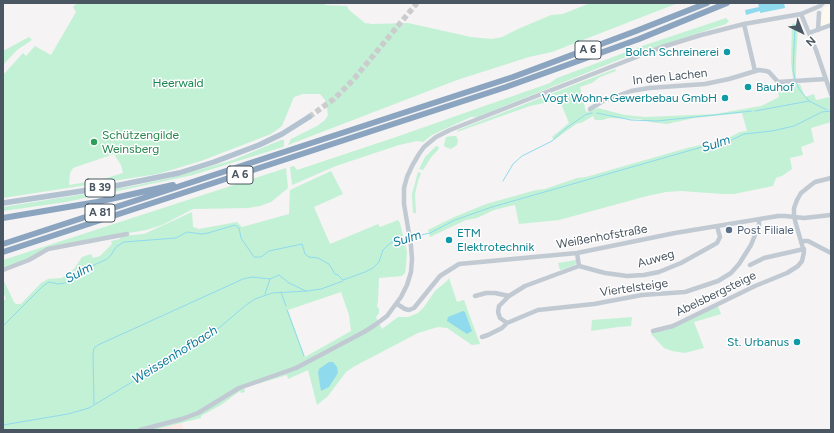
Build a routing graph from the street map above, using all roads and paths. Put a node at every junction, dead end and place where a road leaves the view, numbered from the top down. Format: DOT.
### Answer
graph roads {
  1 [pos="707,3"];
  2 [pos="727,3"];
  3 [pos="818,3"];
  4 [pos="823,3"];
  5 [pos="814,8"];
  6 [pos="819,12"];
  7 [pos="801,14"];
  8 [pos="744,24"];
  9 [pos="831,25"];
  10 [pos="818,30"];
  11 [pos="809,32"];
  12 [pos="755,71"];
  13 [pos="826,80"];
  14 [pos="831,94"];
  15 [pos="590,109"];
  16 [pos="310,117"];
  17 [pos="831,178"];
  18 [pos="196,181"];
  19 [pos="3,203"];
  20 [pos="831,215"];
  21 [pos="794,217"];
  22 [pos="3,218"];
  23 [pos="759,220"];
  24 [pos="718,226"];
  25 [pos="127,234"];
  26 [pos="801,241"];
  27 [pos="3,244"];
  28 [pos="804,249"];
  29 [pos="3,252"];
  30 [pos="577,253"];
  31 [pos="831,253"];
  32 [pos="750,264"];
  33 [pos="579,266"];
  34 [pos="3,270"];
  35 [pos="475,296"];
  36 [pos="509,296"];
  37 [pos="397,304"];
  38 [pos="507,323"];
  39 [pos="654,331"];
  40 [pos="482,337"];
  41 [pos="140,430"];
  1 -- 18 [label="highway, A 6"];
  2 -- 29 [label="highway, A 6"];
  3 -- 5 [label="street"];
  4 -- 5 [label="street"];
  5 -- 7 [label="street"];
  6 -- 10 [label="street"];
  7 -- 8 [label="street"];
  7 -- 11 [label="street"];
  8 -- 12 [label="street"];
  8 -- 37 [label="street"];
  9 -- 10 [label="street"];
  10 -- 11 [label="street"];
  11 -- 13 [label="street"];
  12 -- 13 [label="street"];
  12 -- 15 [label="street, In den Lachen"];
  13 -- 14 [label="street"];
  16 -- 19 [label="main road, B 39"];
  17 -- 21 [label="street"];
  18 -- 22 [label="highway, A 6"];
  18 -- 27 [label="highway, A 81"];
  20 -- 21 [label="street, Weißenhofstraße"];
  21 -- 23 [label="street, Weißenhofstraße"];
  21 -- 26 [label="street"];
  23 -- 24 [label="street, Weißenhofstraße"];
  23 -- 38 [label="street, Viertelsteige"];
  24 -- 30 [label="street, Weißenhofstraße"];
  24 -- 33 [label="street, Auweg"];
  25 -- 34 [label="street"];
  26 -- 28 [label="street"];
  26 -- 31 [label="street"];
  28 -- 32 [label="street"];
  28 -- 39 [label="street, Abelsbergsteige"];
  30 -- 33 [label="street"];
  30 -- 37 [label="street, Weißenhofstraße"];
  33 -- 36 [label="street"];
  35 -- 36 [label="street"];
  36 -- 38 [label="street"];
  37 -- 41 [label="street"];
  38 -- 40 [label="street, Viertelsteige"];
}
